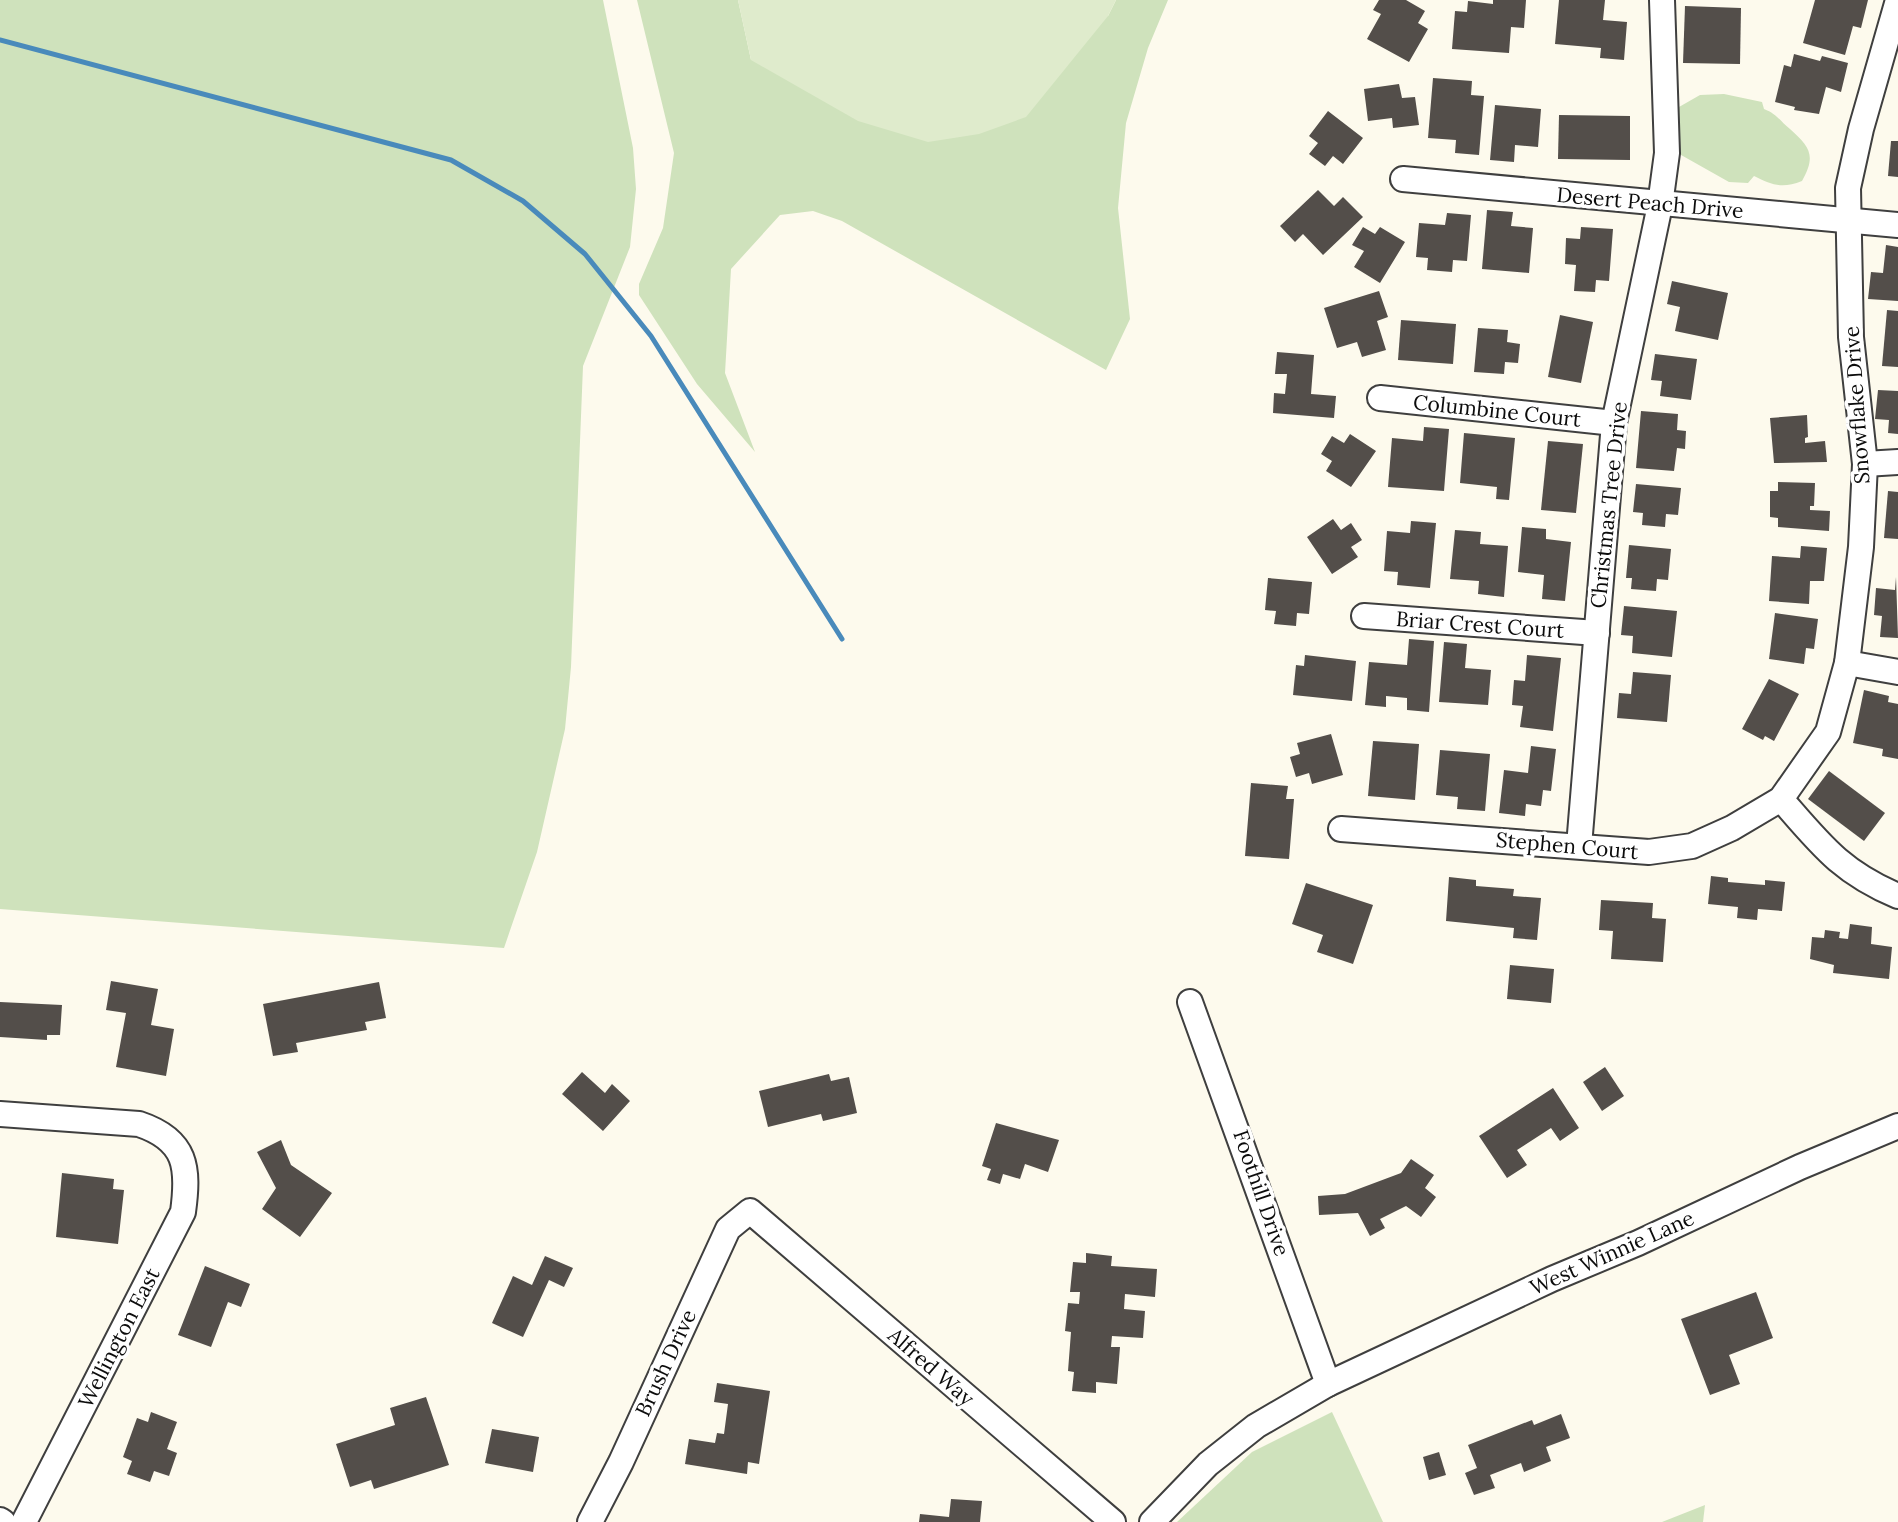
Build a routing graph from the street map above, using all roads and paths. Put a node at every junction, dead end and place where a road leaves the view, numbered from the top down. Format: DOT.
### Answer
graph roads {
  1 [pos="1662,0"];
  2 [pos="1898,0"];
  3 [pos="1403,178"];
  4 [pos="1660,205"];
  5 [pos="1847,221"];
  6 [pos="1898,225"];
  7 [pos="1380,398"];
  8 [pos="1614,423"];
  9 [pos="1898,462"];
  10 [pos="1865,464"];
  11 [pos="1364,616"];
  12 [pos="1597,633"];
  13 [pos="1847,663"];
  14 [pos="1898,672"];
  15 [pos="1781,799"];
  16 [pos="1341,828"];
  17 [pos="1579,846"];
  18 [pos="1898,896"];
  19 [pos="1190,1002"];
  20 [pos="0,1114"];
  21 [pos="1898,1126"];
  22 [pos="750,1211"];
  23 [pos="1328,1384"];
  24 [pos="24,1522"];
  25 [pos="590,1522"];
  26 [pos="1113,1522"];
  27 [pos="1152,1522"];
  1 -- 4 [label="street, Christmas Tree Drive"];
  2 -- 5 [label="street, Snowflake Drive"];
  3 -- 4 [label="street, Desert Peach Drive"];
  4 -- 5 [label="street, Desert Peach Drive"];
  4 -- 8 [label="street, Christmas Tree Drive"];
  5 -- 6 [label="street, Desert Peach Drive"];
  5 -- 10 [label="street, Snowflake Drive"];
  7 -- 8 [label="street, Columbine Court"];
  8 -- 12 [label="street, Christmas Tree Drive"];
  9 -- 10 [label="street"];
  10 -- 13 [label="street, Snowflake Drive"];
  11 -- 12 [label="street, Briar Crest Court"];
  12 -- 17 [label="street, Christmas Tree Drive"];
  13 -- 14 [label="street"];
  13 -- 15 [label="street, Snowflake Drive"];
  15 -- 17 [label="street, Stephen Court"];
  15 -- 18 [label="street"];
  16 -- 17 [label="street, Stephen Court"];
  19 -- 23 [label="street, Foothill Drive"];
  20 -- 24 [label="street, Wellington East"];
  21 -- 23 [label="street, West Winnie Lane"];
  22 -- 25 [label="street, Brush Drive"];
  22 -- 26 [label="street, Alfred Way"];
  23 -- 27 [label="street, West Winnie Lane"];
}
